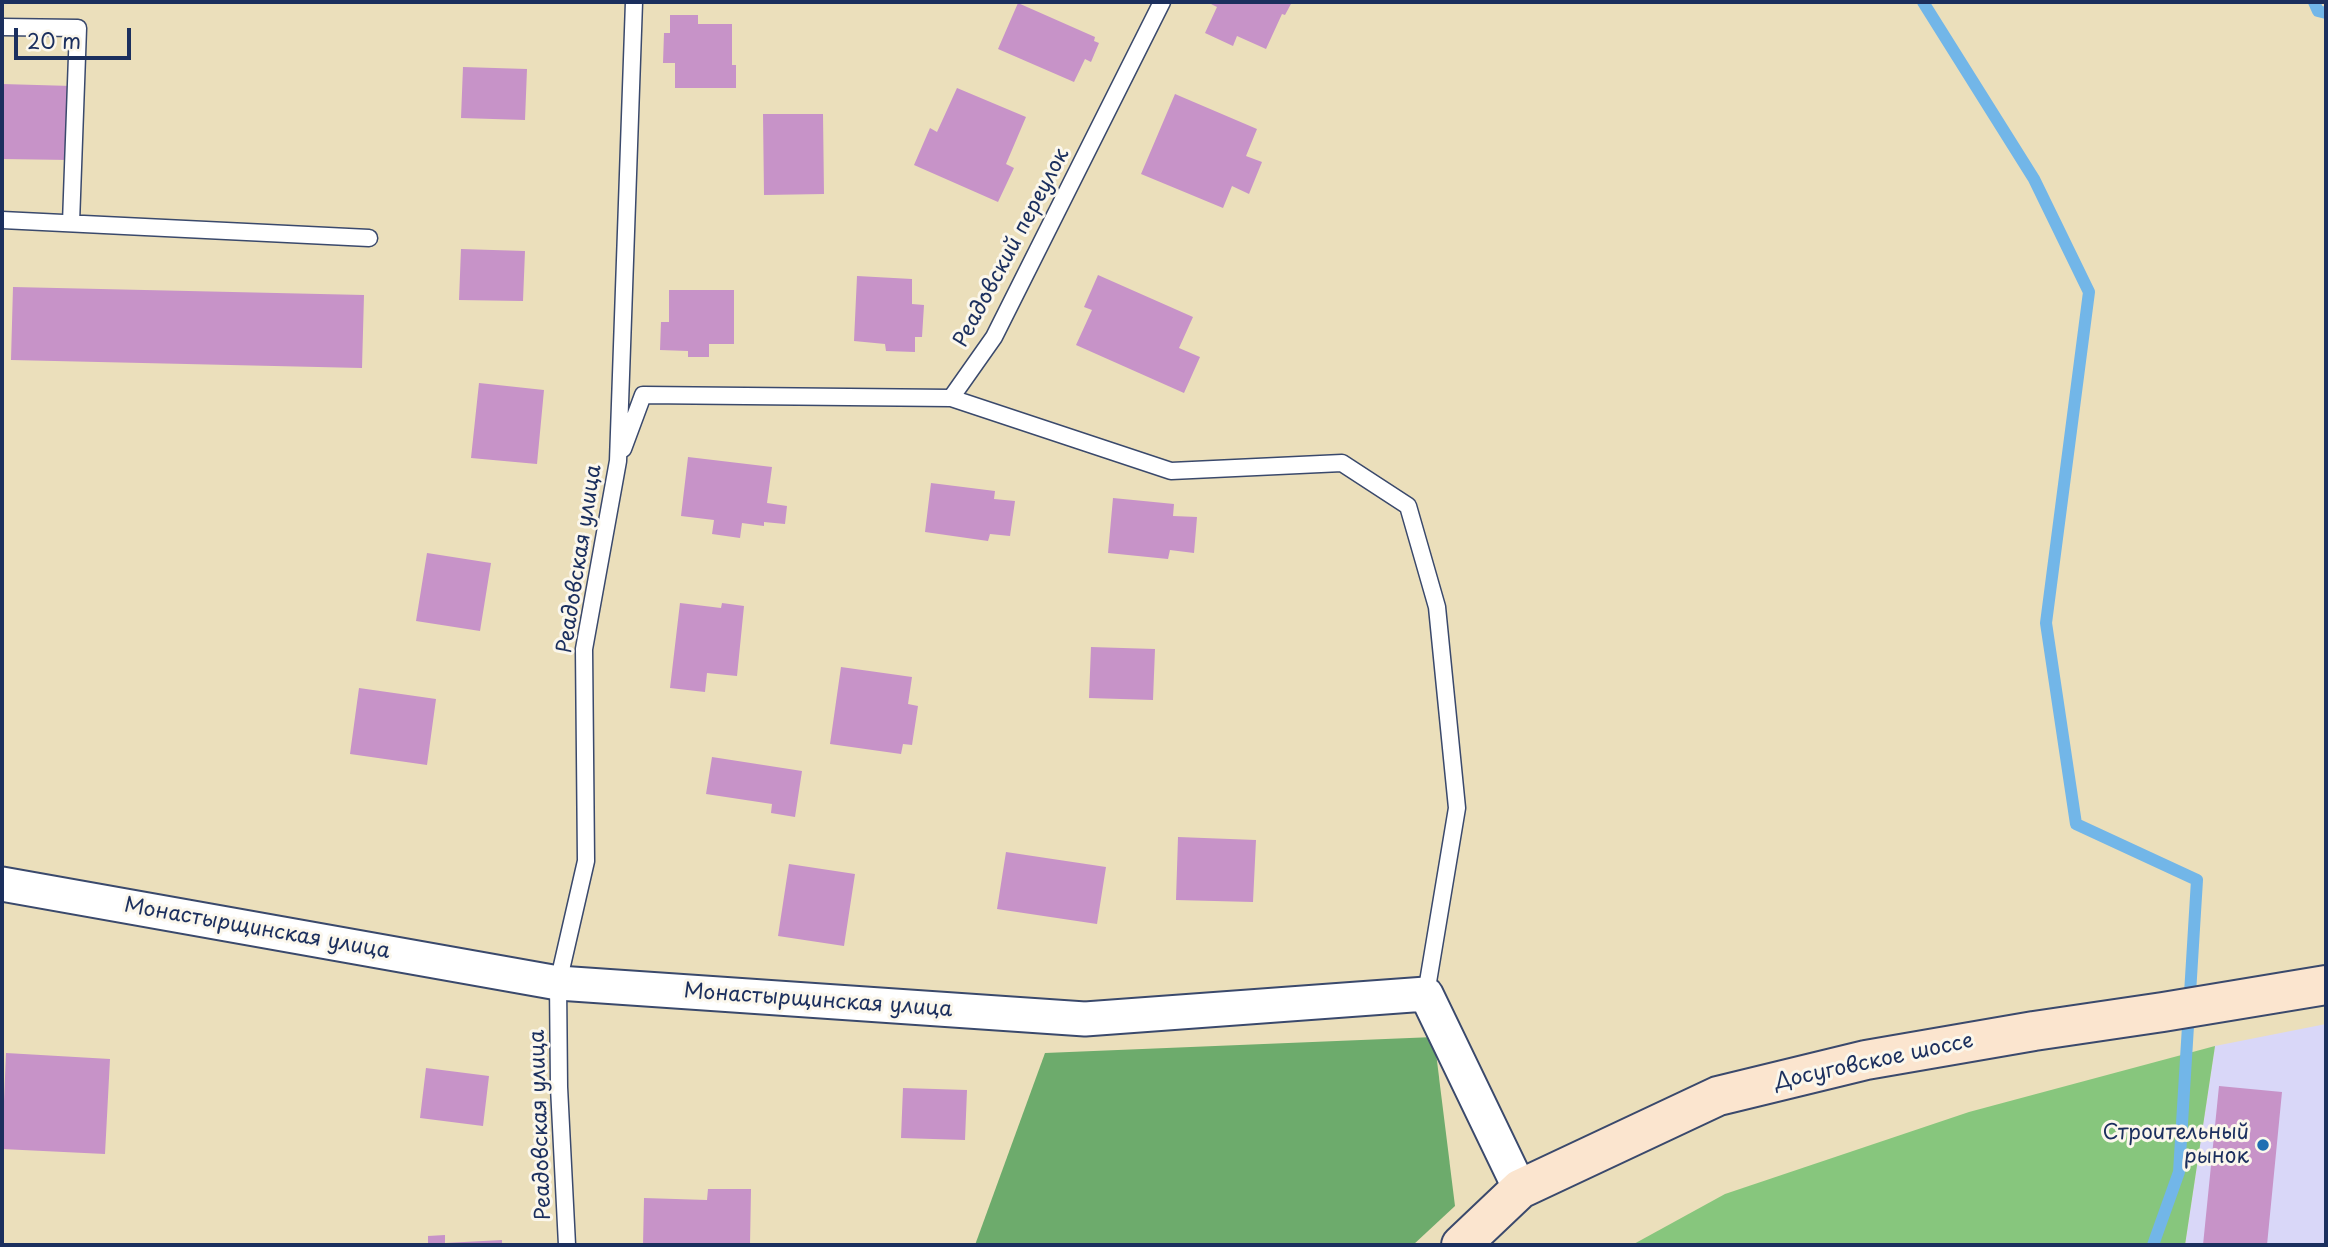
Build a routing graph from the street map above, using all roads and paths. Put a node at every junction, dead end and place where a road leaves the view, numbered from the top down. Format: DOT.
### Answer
graph roads {
  1 [pos="634,2"];
  2 [pos="1162,2"];
  3 [pos="2,27"];
  4 [pos="2,220"];
  5 [pos="71,223"];
  6 [pos="369,238"];
  7 [pos="951,398"];
  8 [pos="618,461"];
  9 [pos="2,884"];
  10 [pos="558,983"];
  11 [pos="2326,985"];
  12 [pos="1426,994"];
  13 [pos="1520,1189"];
  14 [pos="567,1245"];
  15 [pos="1461,1245"];
  1 -- 8 [label="lane, Реадовская улица"];
  2 -- 7 [label="lane, Реадовский переулок"];
  3 -- 5 [label="lane"];
  4 -- 5 [label="lane"];
  5 -- 6 [label="lane"];
  7 -- 8 [label="lane"];
  7 -- 12 [label="lane"];
  8 -- 10 [label="lane, Реадовская улица"];
  9 -- 10 [label="street, Монастырщинская улица"];
  10 -- 12 [label="street, Монастырщинская улица"];
  10 -- 14 [label="lane, Реадовская улица"];
  11 -- 13 [label="main road, Досуговское шоссе"];
  12 -- 13 [label="street"];
  13 -- 15 [label="main road, Досуговское шоссе"];
}
